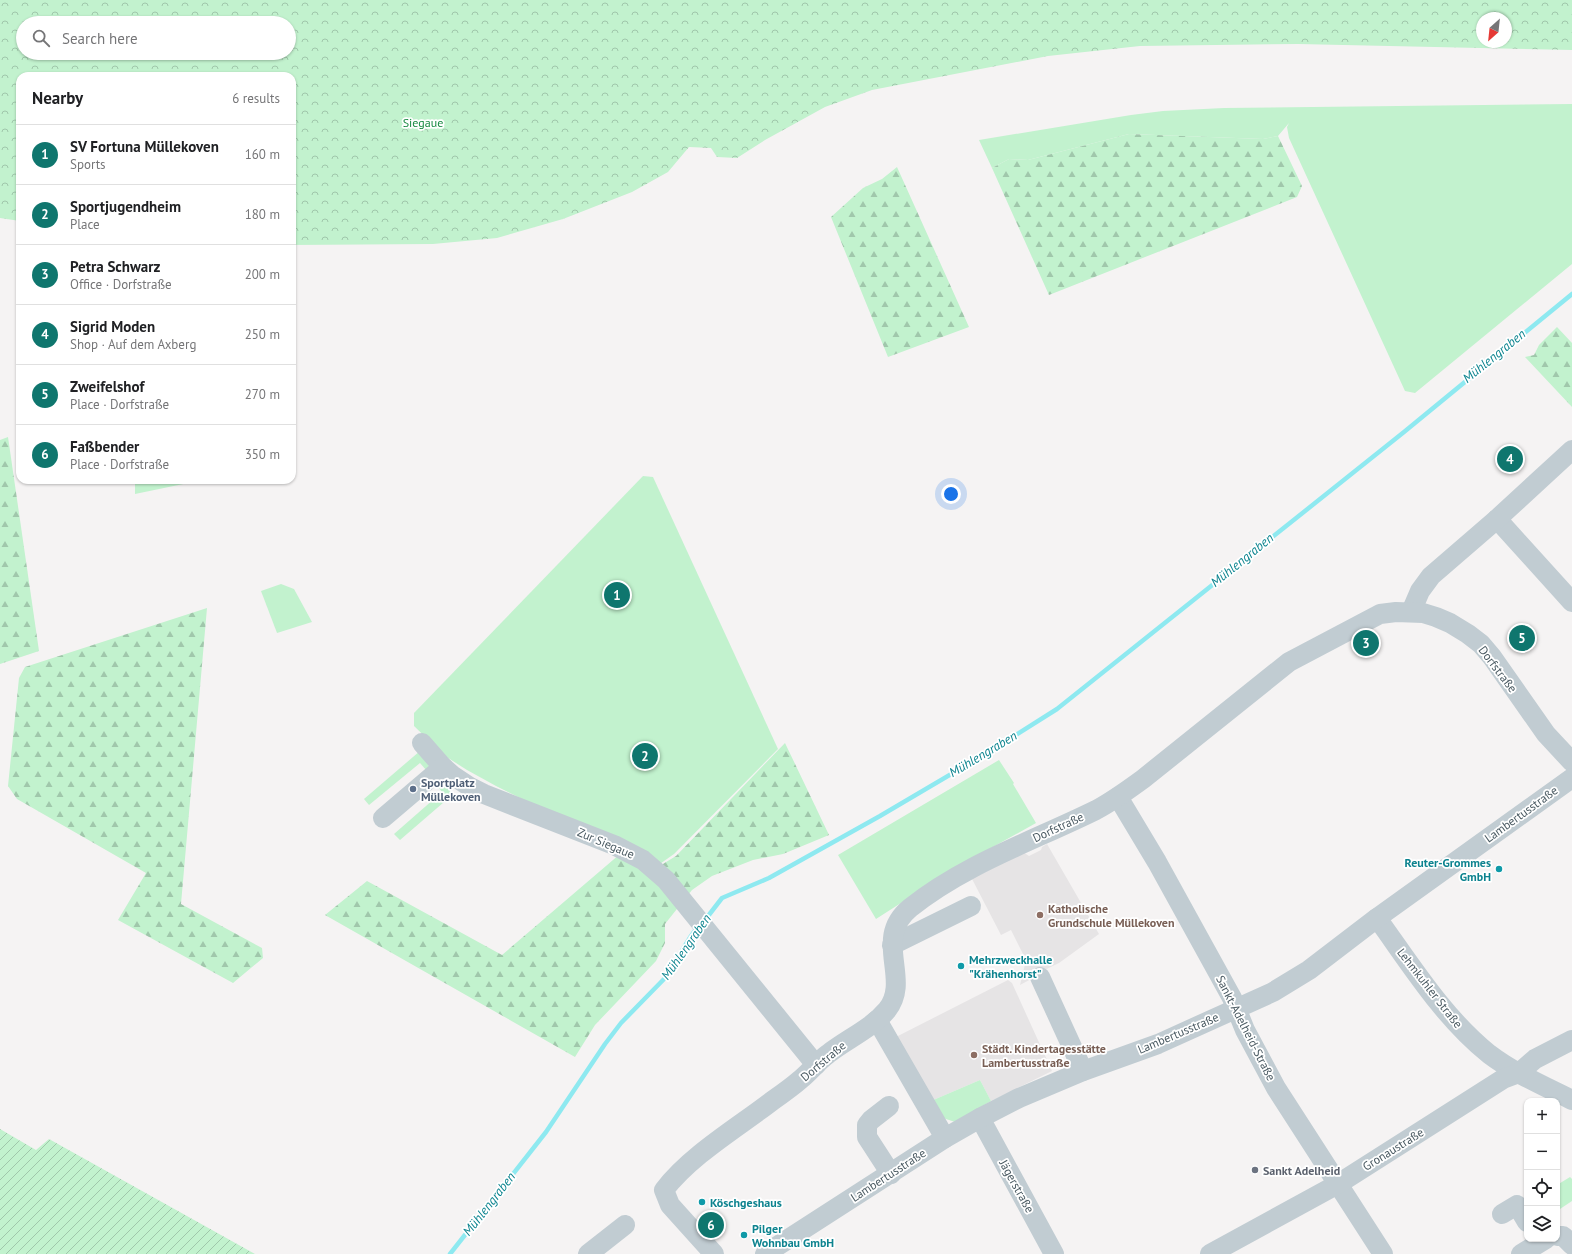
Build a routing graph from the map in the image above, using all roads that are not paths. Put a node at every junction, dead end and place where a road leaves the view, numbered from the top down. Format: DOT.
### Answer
graph roads {
  1 [pos="1572,450"];
  2 [pos="1497,519"];
  3 [pos="1572,602"];
  4 [pos="1411,612"];
  5 [pos="422,743"];
  6 [pos="1572,762"];
  7 [pos="443,767"];
  8 [pos="1572,778"];
  9 [pos="1118,797"];
  10 [pos="383,818"];
  11 [pos="970,906"];
  12 [pos="1377,918"];
  13 [pos="892,945"];
  14 [pos="1040,977"];
  15 [pos="1236,1008"];
  16 [pos="877,1020"];
  17 [pos="1572,1040"];
  18 [pos="816,1065"];
  19 [pos="1084,1071"];
  20 [pos="1519,1073"];
  21 [pos="1572,1100"];
  22 [pos="889,1106"];
  23 [pos="980,1118"];
  24 [pos="945,1138"];
  25 [pos="891,1174"];
  26 [pos="1338,1184"];
  27 [pos="1502,1214"];
  28 [pos="1524,1217"];
  29 [pos="625,1225"];
  30 [pos="1560,1236"];
  31 [pos="1540,1242"];
  32 [pos="1572,1245"];
  33 [pos="588,1254"];
  34 [pos="714,1254"];
  35 [pos="765,1254"];
  36 [pos="1054,1254"];
  37 [pos="1210,1254"];
  38 [pos="1383,1254"];
  39 [pos="1521,1254"];
  1 -- 2 [label="street"];
  2 -- 3 [label="street"];
  2 -- 4 [label="street"];
  4 -- 6 [label="street, Dorfstraße"];
  4 -- 9 [label="street, Dorfstraße"];
  5 -- 7 [label="street, Zur Siegaue"];
  7 -- 10 [label="street"];
  7 -- 18 [label="street, Zur Siegaue"];
  8 -- 12 [label="street, Lambertusstraße"];
  9 -- 13 [label="street, Dorfstraße"];
  9 -- 15 [label="street, Sankt-Adelheid-Straße"];
  11 -- 13 [label="street"];
  12 -- 15 [label="street, Lambertusstraße"];
  12 -- 20 [label="street, Lehmkuhler Straße"];
  13 -- 16 [label="street, Dorfstraße"];
  14 -- 19 [label="street"];
  15 -- 19 [label="street, Lambertusstraße"];
  15 -- 26 [label="street, Sankt-Adelheid-Straße"];
  16 -- 18 [label="street, Dorfstraße"];
  16 -- 24 [label="street"];
  17 -- 20 [label="street, Gronaustraße"];
  18 -- 34 [label="street, Dorfstraße"];
  19 -- 23 [label="street, Lambertusstraße"];
  20 -- 21 [label="street, Lehmkuhler Straße"];
  20 -- 26 [label="street, Gronaustraße"];
  22 -- 25 [label="street"];
  23 -- 24 [label="street, Lambertusstraße"];
  23 -- 36 [label="street, Jägerstraße"];
  24 -- 25 [label="street, Lambertusstraße"];
  25 -- 35 [label="street, Lambertusstraße"];
  26 -- 37 [label="street, Gronaustraße"];
  26 -- 38 [label="street, Sankt-Adelheid-Straße"];
  27 -- 28 [label="street"];
  29 -- 33 [label="street"];
  30 -- 32 [label="street"];
  31 -- 39 [label="street"];
}
